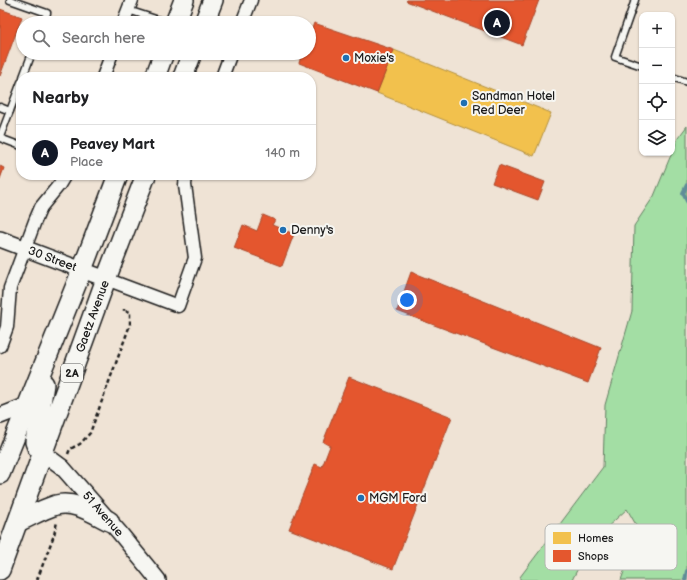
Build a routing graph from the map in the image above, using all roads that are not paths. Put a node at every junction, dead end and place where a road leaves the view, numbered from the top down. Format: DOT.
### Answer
graph roads {
  1 [pos="10,0"];
  2 [pos="184,0"];
  3 [pos="213,0"];
  4 [pos="251,0"];
  5 [pos="635,0"];
  6 [pos="130,5"];
  7 [pos="46,16"];
  8 [pos="126,16"];
  9 [pos="153,16"];
  10 [pos="178,16"];
  11 [pos="207,16"];
  12 [pos="245,16"];
  13 [pos="29,60"];
  14 [pos="109,60"];
  15 [pos="161,60"];
  16 [pos="189,60"];
  17 [pos="228,60"];
  18 [pos="639,65"];
  19 [pos="25,72"];
  20 [pos="105,72"];
  21 [pos="157,72"];
  22 [pos="185,72"];
  23 [pos="224,72"];
  24 [pos="675,78"];
  25 [pos="687,82"];
  26 [pos="16,95"];
  27 [pos="0,107"];
  28 [pos="10,111"];
  29 [pos="0,137"];
  30 [pos="16,144"];
  31 [pos="62,180"];
  32 [pos="116,180"];
  33 [pos="144,180"];
  34 [pos="186,180"];
  35 [pos="0,239"];
  36 [pos="25,248"];
  37 [pos="82,270"];
  38 [pos="106,279"];
  39 [pos="0,346"];
  40 [pos="46,362"];
  41 [pos="28,405"];
  42 [pos="0,416"];
  43 [pos="43,453"];
  44 [pos="0,474"];
  45 [pos="109,521"];
  46 [pos="18,522"];
  47 [pos="0,570"];
  48 [pos="158,580"];
  1 -- 7 [label="lane"];
  2 -- 10 [label="main road"];
  3 -- 11 [label="main road"];
  4 -- 12 [label="street"];
  5 -- 18 [label="lane"];
  6 -- 8 [label="street"];
  6 -- 9 [label="lane"];
  13 -- 19 [label="lane"];
  14 -- 20 [label="street"];
  15 -- 21 [label="main road"];
  16 -- 22 [label="main road"];
  17 -- 23 [label="street"];
  24 -- 25 [label="lane"];
  26 -- 28 [label="lane"];
  27 -- 28 [label="lane"];
  28 -- 29 [label="lane"];
  29 -- 30 [label="lane"];
  31 -- 36 [label="street"];
  32 -- 37 [label="main road, 2A"];
  33 -- 38 [label="main road, Gaetz Avenue / 2A"];
  34 -- 38 [label="street"];
  35 -- 36 [label="street, 30 Street"];
  36 -- 37 [label="street, 30 Street"];
  36 -- 39 [label="street"];
  37 -- 38 [label="street, 30 Street"];
  37 -- 40 [label="main road, 2A"];
  38 -- 43 [label="main road, Gaetz Avenue / 2A"];
  40 -- 41 [label="main road, 2A"];
  40 -- 43 [label="main road"];
  41 -- 42 [label="street"];
  41 -- 44 [label="main road, 2A"];
  43 -- 45 [label="street, 51 Avenue"];
  43 -- 46 [label="main road, Gaetz Avenue / 2A"];
  45 -- 46 [label="main road"];
  45 -- 48 [label="street, 51 Avenue"];
  46 -- 47 [label="main road, Gaetz Avenue / 2A"];
}
